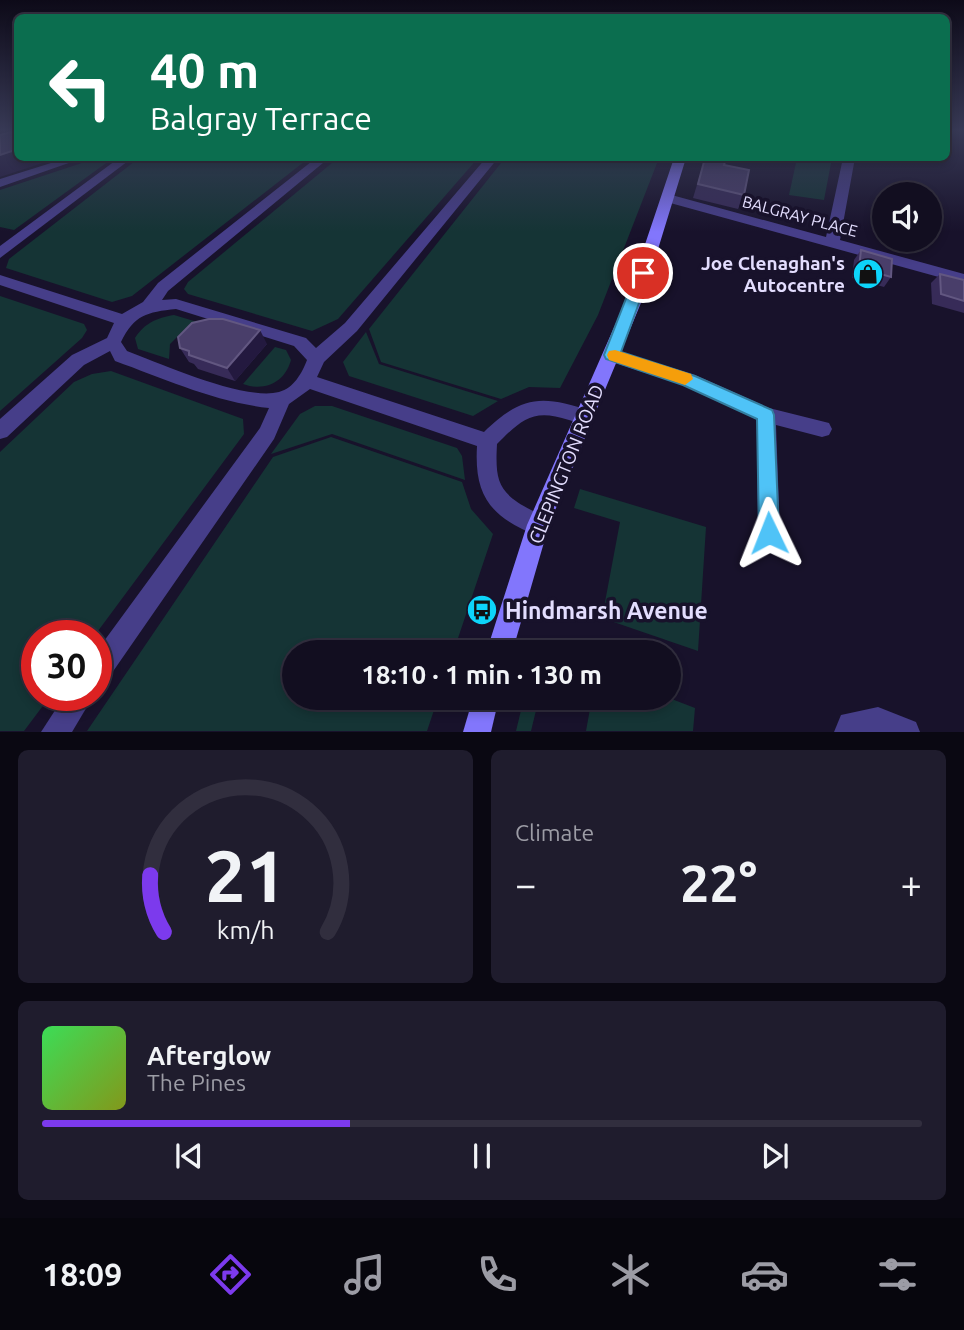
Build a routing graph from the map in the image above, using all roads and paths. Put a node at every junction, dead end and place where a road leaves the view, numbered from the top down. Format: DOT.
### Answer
graph roads {
  1 [pos="61,163"];
  2 [pos="119,163"];
  3 [pos="317,163"];
  4 [pos="488,163"];
  5 [pos="678,163"];
  6 [pos="848,163"];
  7 [pos="0,183"];
  8 [pos="668,198"];
  9 [pos="832,243"];
  10 [pos="0,253"];
  11 [pos="964,279"];
  12 [pos="0,280"];
  13 [pos="149,306"];
  14 [pos="122,320"];
  15 [pos="113,342"];
  16 [pos="612,355"];
  17 [pos="316,359"];
  18 [pos="308,381"];
  19 [pos="282,400"];
  20 [pos="766,415"];
  21 [pos="584,417"];
  22 [pos="821,429"];
  23 [pos="0,431"];
  24 [pos="487,441"];
  25 [pos="538,525"];
  26 [pos="769,533"];
  27 [pos="503,640"];
  28 [pos="112,651"];
  29 [pos="483,710"];
  30 [pos="70,711"];
  31 [pos="55,732"];
  32 [pos="477,732"];
  33 [pos="848,732"];
  34 [pos="906,732"];
  1 -- 7 [label="street"];
  2 -- 10 [label="street"];
  3 -- 13 [label="street"];
  4 -- 17 [label="street"];
  5 -- 8 [label="street, CLEPINGTON ROAD"];
  6 -- 9 [label="street"];
  8 -- 9 [label="street, BALGRAY PLACE"];
  8 -- 16 [label="street, CLEPINGTON ROAD"];
  9 -- 11 [label="street, BALGRAY PLACE"];
  12 -- 14 [label="street"];
  13 -- 14 [label="street"];
  13 -- 17 [label="street"];
  14 -- 15 [label="street"];
  15 -- 19 [label="street"];
  15 -- 23 [label="street"];
  16 -- 20 [label="street"];
  16 -- 21 [label="street, CLEPINGTON ROAD"];
  17 -- 18 [label="street"];
  18 -- 19 [label="street"];
  18 -- 24 [label="street"];
  19 -- 28 [label="street"];
  20 -- 22 [label="street"];
  20 -- 26 [label="street"];
  21 -- 24 [label="street"];
  21 -- 25 [label="street, CLEPINGTON ROAD"];
  24 -- 25 [label="street"];
  25 -- 27 [label="street, CLEPINGTON ROAD"];
  29 -- 32 [label="street"];
  30 -- 31 [label="street"];
  33 -- 34 [label="street"];
}
